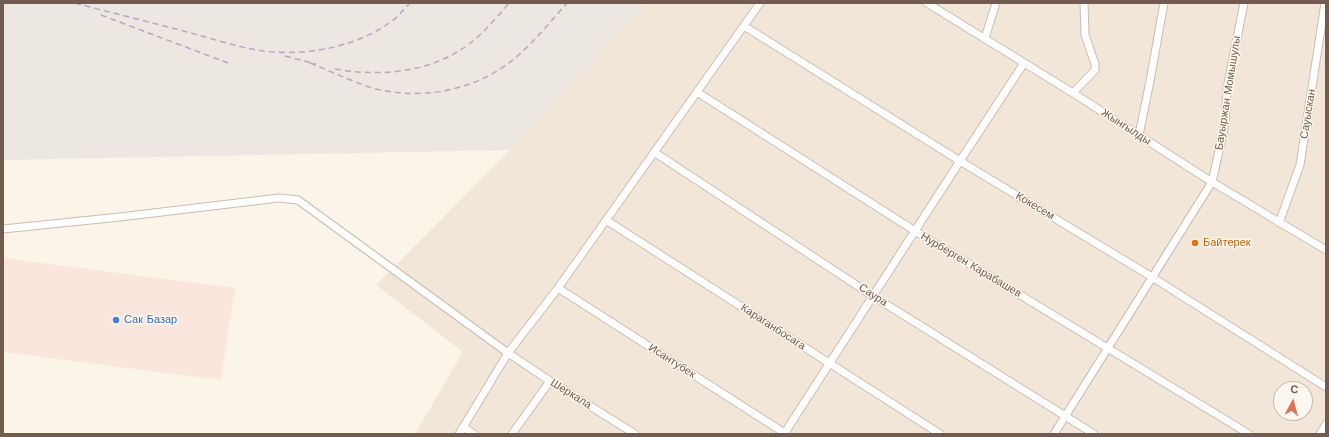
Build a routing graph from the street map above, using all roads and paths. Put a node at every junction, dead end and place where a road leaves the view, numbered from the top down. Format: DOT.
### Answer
graph roads {
  1 [pos="760,3"];
  2 [pos="927,3"];
  3 [pos="996,3"];
  4 [pos="1084,3"];
  5 [pos="1164,3"];
  6 [pos="1244,3"];
  7 [pos="1325,3"];
  8 [pos="744,26"];
  9 [pos="985,38"];
  10 [pos="1024,63"];
  11 [pos="697,92"];
  12 [pos="1073,92"];
  13 [pos="1139,135"];
  14 [pos="654,152"];
  15 [pos="960,161"];
  16 [pos="1212,182"];
  17 [pos="606,220"];
  18 [pos="1279,223"];
  19 [pos="3,229"];
  20 [pos="915,231"];
  21 [pos="1326,250"];
  22 [pos="1152,278"];
  23 [pos="558,288"];
  24 [pos="873,296"];
  25 [pos="1108,348"];
  26 [pos="508,353"];
  27 [pos="829,364"];
  28 [pos="550,381"];
  29 [pos="1326,387"];
  30 [pos="1065,416"];
  31 [pos="1326,424"];
  32 [pos="463,427"];
  33 [pos="459,434"];
  34 [pos="474,434"];
  35 [pos="512,434"];
  36 [pos="635,434"];
  37 [pos="785,434"];
  38 [pos="940,434"];
  39 [pos="1054,434"];
  40 [pos="1094,434"];
  41 [pos="1249,434"];
  42 [pos="1320,434"];
  1 -- 8 [label="street"];
  2 -- 9 [label="street, Жынгылды"];
  3 -- 9 [label="street"];
  4 -- 12 [label="street"];
  5 -- 13 [label="street"];
  6 -- 16 [label="street, Бауыржан Момышулы"];
  7 -- 18 [label="street, Сауыскан"];
  8 -- 11 [label="street"];
  8 -- 15 [label="street, Кокесем"];
  9 -- 10 [label="street, Жынгылды"];
  10 -- 12 [label="street, Жынгылды"];
  10 -- 15 [label="street"];
  11 -- 14 [label="street"];
  11 -- 20 [label="street, Нурберген Карабашев"];
  12 -- 13 [label="street, Жынгылды"];
  13 -- 16 [label="street, Жынгылды"];
  14 -- 17 [label="street"];
  14 -- 24 [label="street, Саура"];
  15 -- 20 [label="street"];
  15 -- 22 [label="street, Кокесем"];
  16 -- 18 [label="street, Жынгылды"];
  16 -- 22 [label="street, Бауыржан Момышулы"];
  17 -- 23 [label="street"];
  17 -- 27 [label="street, Караганбосага"];
  18 -- 21 [label="street, Жынгылды"];
  19 -- 26 [label="street, Шеркала"];
  20 -- 24 [label="street"];
  20 -- 25 [label="street, Нурберген Карабашев"];
  22 -- 25 [label="street, Бауыржан Момышулы"];
  22 -- 29 [label="street, Кокесем"];
  23 -- 26 [label="street"];
  23 -- 37 [label="street, Исантубек"];
  24 -- 27 [label="street"];
  24 -- 30 [label="street, Саура"];
  25 -- 30 [label="street, Бауыржан Момышулы"];
  25 -- 41 [label="street, Нурберген Карабашев"];
  26 -- 28 [label="street, Шеркала"];
  26 -- 32 [label="street"];
  27 -- 37 [label="street"];
  27 -- 38 [label="street, Караганбосага"];
  28 -- 35 [label="street"];
  28 -- 36 [label="street, Шеркала"];
  30 -- 39 [label="street, Бауыржан Момышулы"];
  30 -- 40 [label="street, Саура"];
  31 -- 42 [label="street"];
  32 -- 33 [label="street"];
  32 -- 34 [label="street"];
}
